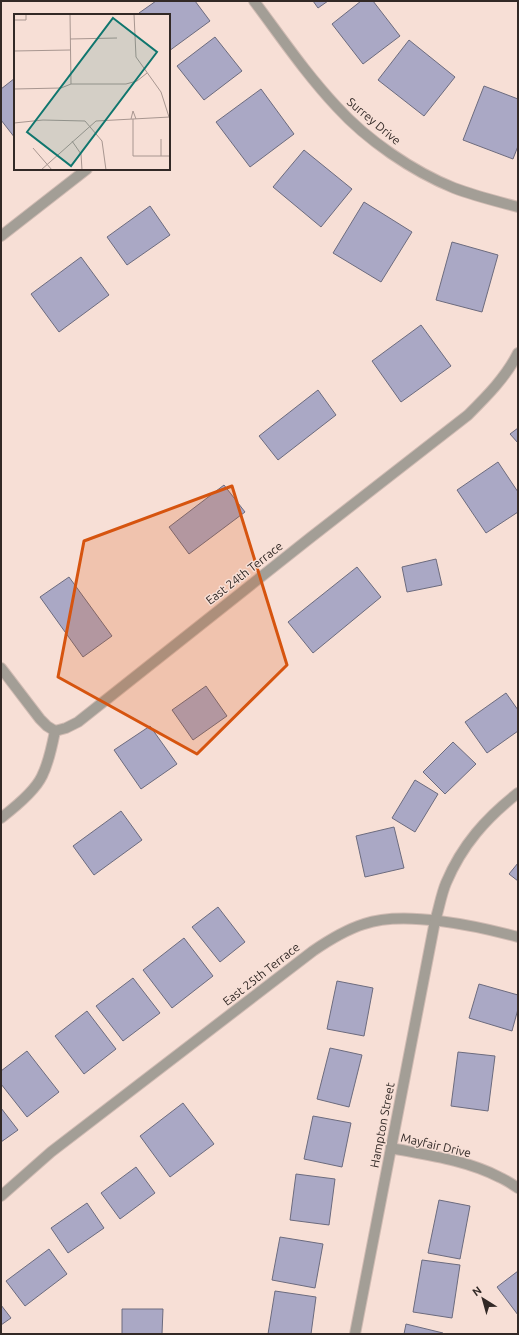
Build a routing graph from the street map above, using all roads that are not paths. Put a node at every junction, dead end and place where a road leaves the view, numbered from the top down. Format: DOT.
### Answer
graph roads {
  1 [pos="254,1"];
  2 [pos="86,170"];
  3 [pos="518,207"];
  4 [pos="1,236"];
  5 [pos="518,353"];
  6 [pos="1,668"];
  7 [pos="55,731"];
  8 [pos="518,793"];
  9 [pos="1,818"];
  10 [pos="435,921"];
  11 [pos="518,937"];
  12 [pos="391,1148"];
  13 [pos="518,1188"];
  14 [pos="1,1196"];
  15 [pos="355,1334"];
  1 -- 3 [label="street, Surrey Drive"];
  2 -- 4 [label="street"];
  5 -- 7 [label="street, East 24th Terrace"];
  6 -- 7 [label="street"];
  7 -- 9 [label="street"];
  8 -- 10 [label="street"];
  10 -- 11 [label="street, East 25th Terrace"];
  10 -- 12 [label="street, Hampton Street"];
  10 -- 14 [label="street, East 25th Terrace"];
  12 -- 13 [label="street, Mayfair Drive"];
  12 -- 15 [label="street, Hampton Street"];
}
